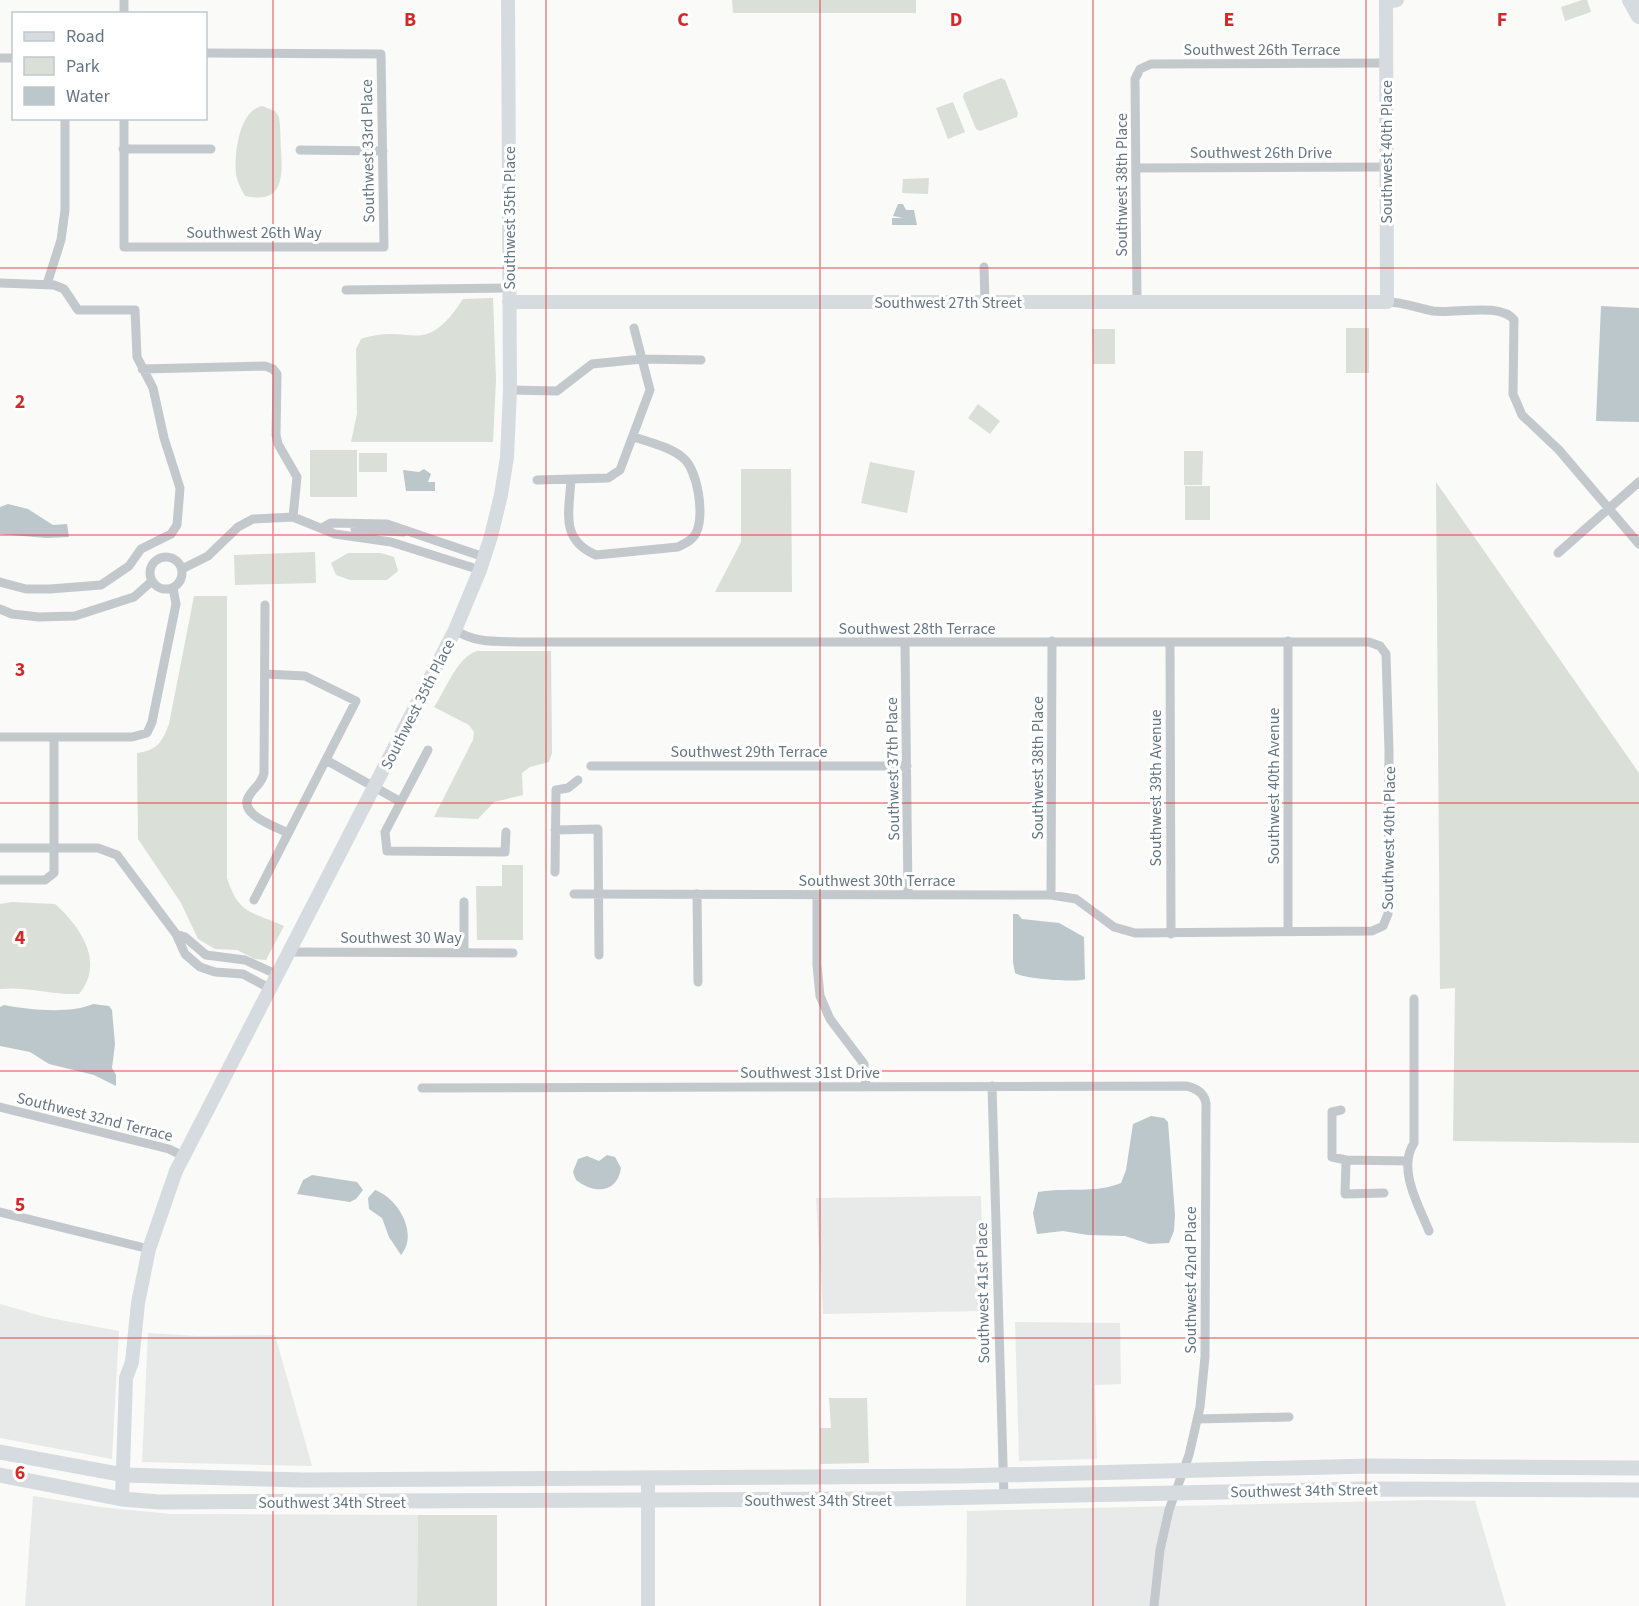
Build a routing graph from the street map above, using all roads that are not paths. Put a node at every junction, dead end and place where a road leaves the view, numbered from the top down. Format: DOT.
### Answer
graph roads {
  1 [pos="508,0"];
  2 [pos="1630,0"];
  3 [pos="1391,1"];
  4 [pos="1639,16"];
  5 [pos="207,53"];
  6 [pos="1386,63"];
  7 [pos="1140,69"];
  8 [pos="65,120"];
  9 [pos="124,120"];
  10 [pos="123,149"];
  11 [pos="212,149"];
  12 [pos="300,150"];
  13 [pos="383,150"];
  14 [pos="1386,167"];
  15 [pos="1136,168"];
  16 [pos="384,247"];
  17 [pos="984,267"];
  18 [pos="0,283"];
  19 [pos="46,284"];
  20 [pos="346,290"];
  21 [pos="509,295"];
  22 [pos="985,302"];
  23 [pos="1137,302"];
  24 [pos="1387,302"];
  25 [pos="634,328"];
  26 [pos="642,359"];
  27 [pos="701,360"];
  28 [pos="142,369"];
  29 [pos="510,390"];
  30 [pos="634,437"];
  31 [pos="537,480"];
  32 [pos="571,480"];
  33 [pos="1639,482"];
  34 [pos="1609,510"];
  35 [pos="293,517"];
  36 [pos="322,528"];
  37 [pos="405,532"];
  38 [pos="373,535"];
  39 [pos="148,543"];
  40 [pos="1639,544"];
  41 [pos="1558,554"];
  42 [pos="159,559"];
  43 [pos="482,564"];
  44 [pos="182,569"];
  45 [pos="152,581"];
  46 [pos="0,582"];
  47 [pos="173,588"];
  48 [pos="265,605"];
  49 [pos="0,609"];
  50 [pos="456,630"];
  51 [pos="1052,641"];
  52 [pos="1288,641"];
  53 [pos="1170,643"];
  54 [pos="904,644"];
  55 [pos="1380,646"];
  56 [pos="265,674"];
  57 [pos="0,737"];
  58 [pos="54,737"];
  59 [pos="428,750"];
  60 [pos="326,760"];
  61 [pos="591,766"];
  62 [pos="907,766"];
  63 [pos="578,780"];
  64 [pos="374,788"];
  65 [pos="401,802"];
  66 [pos="555,830"];
  67 [pos="506,832"];
  68 [pos="288,833"];
  69 [pos="0,848"];
  70 [pos="55,848"];
  71 [pos="555,872"];
  72 [pos="0,880"];
  73 [pos="574,894"];
  74 [pos="600,894"];
  75 [pos="697,894"];
  76 [pos="817,895"];
  77 [pos="908,895"];
  78 [pos="1051,895"];
  79 [pos="255,900"];
  80 [pos="464,902"];
  81 [pos="1288,932"];
  82 [pos="176,934"];
  83 [pos="1171,934"];
  84 [pos="288,952"];
  85 [pos="464,952"];
  86 [pos="513,953"];
  87 [pos="599,955"];
  88 [pos="245,960"];
  89 [pos="239,973"];
  90 [pos="276,974"];
  91 [pos="698,982"];
  92 [pos="269,988"];
  93 [pos="1414,999"];
  94 [pos="992,1086"];
  95 [pos="866,1087"];
  96 [pos="422,1088"];
  97 [pos="1196,1089"];
  98 [pos="0,1107"];
  99 [pos="1341,1110"];
  100 [pos="183,1156"];
  101 [pos="1346,1160"];
  102 [pos="1408,1161"];
  103 [pos="1384,1193"];
  104 [pos="0,1212"];
  105 [pos="1429,1231"];
  106 [pos="149,1249"];
  107 [pos="1289,1417"];
  108 [pos="1197,1419"];
  109 [pos="0,1452"];
  110 [pos="1639,1468"];
  111 [pos="1183,1472"];
  112 [pos="0,1475"];
  113 [pos="124,1475"];
  114 [pos="1004,1475"];
  115 [pos="648,1479"];
  116 [pos="327,1480"];
  117 [pos="357,1480"];
  118 [pos="1639,1490"];
  119 [pos="1175,1494"];
  120 [pos="1004,1498"];
  121 [pos="122,1499"];
  122 [pos="648,1501"];
  123 [pos="298,1502"];
  124 [pos="328,1502"];
  125 [pos="648,1606"];
  126 [pos="1154,1606"];
  1 -- 21 [label="street, Southwest 35th Place"];
  2 -- 4 [label="highway"];
  3 -- 6 [label="street, Southwest 40th Place"];
  5 -- 13 [label="street, Southwest 33rd Place"];
  6 -- 7 [label="street, Southwest 26th Terrace"];
  6 -- 14 [label="street, Southwest 40th Place"];
  7 -- 15 [label="street, Southwest 38th Place"];
  8 -- 19 [label="street"];
  9 -- 10 [label="street"];
  10 -- 11 [label="street"];
  10 -- 16 [label="street, Southwest 26th Way"];
  12 -- 13 [label="street"];
  13 -- 16 [label="street, Southwest 33rd Place"];
  14 -- 15 [label="street, Southwest 26th Drive"];
  14 -- 24 [label="street, Southwest 40th Place"];
  15 -- 23 [label="street, Southwest 38th Place"];
  17 -- 22 [label="street"];
  18 -- 19 [label="street"];
  19 -- 28 [label="street"];
  20 -- 21 [label="street, Southwest 27th Street"];
  21 -- 22 [label="street, Southwest 27th Street"];
  21 -- 29 [label="street, Southwest 35th Place"];
  22 -- 23 [label="street, Southwest 27th Street"];
  23 -- 24 [label="street, Southwest 27th Street"];
  24 -- 34 [label="street"];
  25 -- 26 [label="street"];
  26 -- 27 [label="street"];
  26 -- 29 [label="street"];
  26 -- 30 [label="street"];
  28 -- 35 [label="street"];
  28 -- 39 [label="street"];
  29 -- 43 [label="street, Southwest 35th Place"];
  30 -- 32 [label="street"];
  30 -- 32 [label="street"];
  31 -- 32 [label="street"];
  33 -- 34 [label="street"];
  34 -- 40 [label="street"];
  34 -- 41 [label="street"];
  35 -- 36 [label="street"];
  35 -- 44 [label="street"];
  36 -- 37 [label="street"];
  36 -- 38 [label="street"];
  37 -- 38 [label="street"];
  37 -- 43 [label="street"];
  38 -- 43 [label="street"];
  39 -- 42 [label="street"];
  39 -- 46 [label="street"];
  42 -- 44 [label="street"];
  42 -- 45 [label="street"];
  43 -- 50 [label="street, Southwest 35th Place"];
  44 -- 47 [label="street"];
  45 -- 47 [label="street"];
  45 -- 49 [label="street"];
  47 -- 58 [label="street"];
  48 -- 56 [label="street"];
  50 -- 54 [label="street, Southwest 28th Terrace"];
  50 -- 64 [label="street, Southwest 35th Place"];
  51 -- 53 [label="street, Southwest 28th Terrace"];
  51 -- 54 [label="street, Southwest 28th Terrace"];
  51 -- 78 [label="street, Southwest 38th Place"];
  52 -- 53 [label="street, Southwest 28th Terrace"];
  52 -- 55 [label="street, Southwest 28th Terrace"];
  52 -- 81 [label="street, Southwest 40th Avenue"];
  53 -- 83 [label="street, Southwest 39th Avenue"];
  54 -- 62 [label="street, Southwest 37th Place"];
  55 -- 81 [label="street, Southwest 40th Place"];
  56 -- 60 [label="street"];
  56 -- 68 [label="street"];
  57 -- 58 [label="street"];
  58 -- 70 [label="street"];
  59 -- 65 [label="street"];
  60 -- 64 [label="street"];
  60 -- 68 [label="street"];
  61 -- 62 [label="street, Southwest 29th Terrace"];
  62 -- 77 [label="street, Southwest 37th Place"];
  63 -- 66 [label="street"];
  64 -- 65 [label="street"];
  64 -- 84 [label="street, Southwest 35th Place"];
  65 -- 67 [label="street"];
  66 -- 71 [label="street"];
  66 -- 74 [label="street"];
  68 -- 79 [label="street"];
  69 -- 70 [label="street"];
  70 -- 72 [label="street"];
  70 -- 82 [label="street"];
  73 -- 74 [label="street, Southwest 30th Terrace"];
  74 -- 75 [label="street, Southwest 30th Terrace"];
  74 -- 87 [label="street"];
  75 -- 76 [label="street, Southwest 30th Terrace"];
  75 -- 91 [label="street"];
  76 -- 77 [label="street, Southwest 30th Terrace"];
  76 -- 95 [label="street"];
  77 -- 78 [label="street, Southwest 30th Terrace"];
  78 -- 83 [label="street, Southwest 30th Terrace"];
  80 -- 85 [label="street"];
  81 -- 83 [label="street, Southwest 40th Place"];
  82 -- 88 [label="street"];
  82 -- 89 [label="street"];
  84 -- 85 [label="street, Southwest 30 Way"];
  84 -- 90 [label="street, Southwest 35th Place"];
  85 -- 86 [label="street, Southwest 30 Way"];
  88 -- 89 [label="street"];
  88 -- 90 [label="street"];
  89 -- 92 [label="street"];
  90 -- 92 [label="street, Southwest 35th Place"];
  92 -- 100 [label="street, Southwest 35th Place"];
  93 -- 102 [label="street"];
  94 -- 95 [label="street, Southwest 31st Drive"];
  94 -- 97 [label="street, Southwest 31st Drive"];
  94 -- 114 [label="street, Southwest 41st Place"];
  95 -- 96 [label="street, Southwest 31st Drive"];
  97 -- 108 [label="street, Southwest 42nd Place"];
  98 -- 100 [label="street, Southwest 32nd Terrace"];
  99 -- 101 [label="street"];
  100 -- 106 [label="street, Southwest 35th Place"];
  101 -- 102 [label="street"];
  101 -- 103 [label="street"];
  102 -- 105 [label="street"];
  104 -- 106 [label="street"];
  106 -- 113 [label="street, Southwest 35th Place"];
  107 -- 108 [label="street"];
  108 -- 111 [label="street, Southwest 42nd Place"];
  109 -- 113 [label="main road, Southwest 34th Street"];
  110 -- 111 [label="main road, Southwest 34th Street"];
  111 -- 114 [label="main road, Southwest 34th Street"];
  111 -- 119 [label="street, Southwest 42nd Place"];
  112 -- 121 [label="main road, Southwest 34th Street"];
  113 -- 116 [label="main road, Southwest 34th Street"];
  113 -- 121 [label="street, Southwest 35th Place"];
  114 -- 115 [label="main road, Southwest 34th Street"];
  114 -- 120 [label="street, Southwest 41st Place"];
  115 -- 117 [label="main road, Southwest 34th Street"];
  115 -- 122 [label="street"];
  116 -- 117 [label="main road, Southwest 34th Street"];
  116 -- 123 [label="main road"];
  117 -- 124 [label="main road"];
  118 -- 119 [label="main road, Southwest 34th Street"];
  119 -- 120 [label="main road, Southwest 34th Street"];
  119 -- 126 [label="street, Southwest 42nd Place"];
  120 -- 122 [label="main road, Southwest 34th Street"];
  121 -- 123 [label="main road, Southwest 34th Street"];
  122 -- 124 [label="main road, Southwest 34th Street"];
  122 -- 125 [label="street"];
  123 -- 124 [label="main road, Southwest 34th Street"];
}
